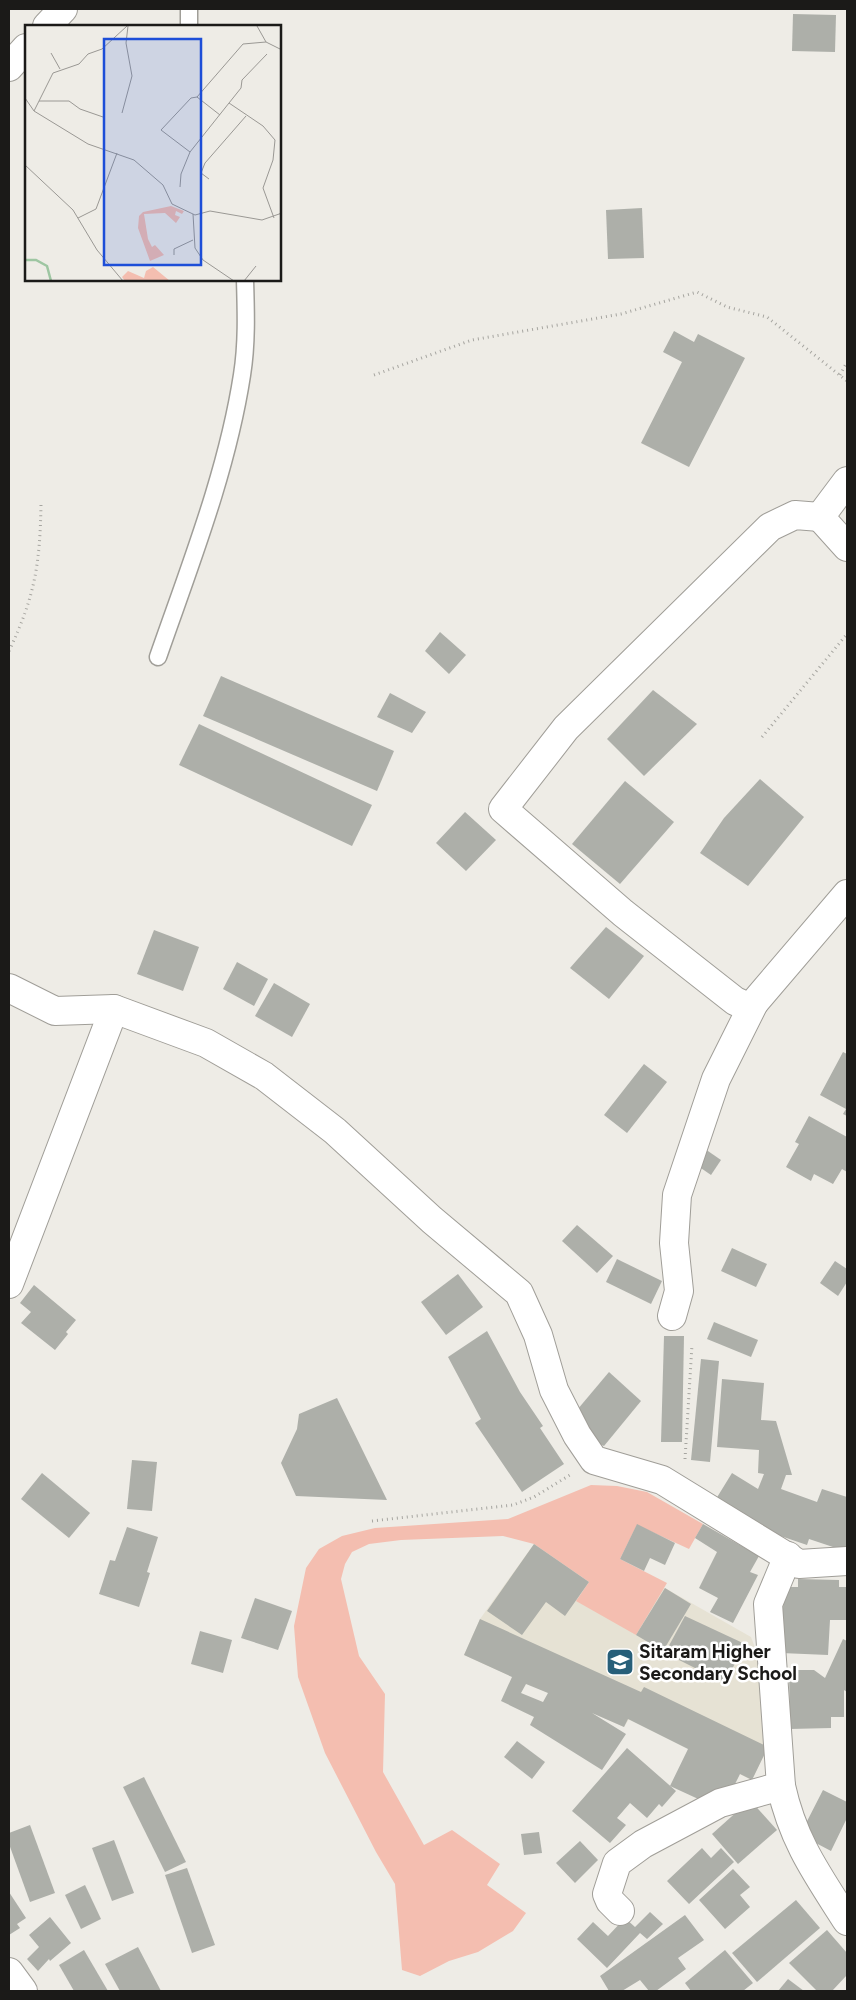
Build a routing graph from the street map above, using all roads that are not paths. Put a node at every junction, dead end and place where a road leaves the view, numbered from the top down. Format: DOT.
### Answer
graph roads {
  1 [pos="63,9"];
  2 [pos="189,9"];
  3 [pos="48,25"];
  4 [pos="189,25"];
  5 [pos="25,49"];
  6 [pos="9,67"];
  7 [pos="245,281"];
  8 [pos="847,481"];
  9 [pos="820,517"];
  10 [pos="847,546"];
  11 [pos="158,657"];
  12 [pos="847,894"];
  13 [pos="9,988"];
  14 [pos="754,1002"];
  15 [pos="114,1009"];
  16 [pos="9,1284"];
  17 [pos="672,1316"];
  18 [pos="788,1556"];
  19 [pos="847,1560"];
  20 [pos="781,1786"];
  21 [pos="620,1911"];
  22 [pos="847,1921"];
  23 [pos="9,1972"];
  24 [pos="23,1991"];
  1 -- 3 [label="street"];
  2 -- 4 [label="lane"];
  5 -- 6 [label="street"];
  7 -- 11 [label="lane"];
  8 -- 9 [label="street"];
  9 -- 10 [label="street"];
  9 -- 14 [label="street"];
  12 -- 14 [label="street"];
  13 -- 15 [label="street"];
  14 -- 17 [label="street"];
  15 -- 16 [label="street"];
  15 -- 18 [label="street"];
  18 -- 19 [label="street"];
  18 -- 20 [label="street"];
  20 -- 21 [label="street"];
  20 -- 22 [label="street"];
  23 -- 24 [label="street"];
}
